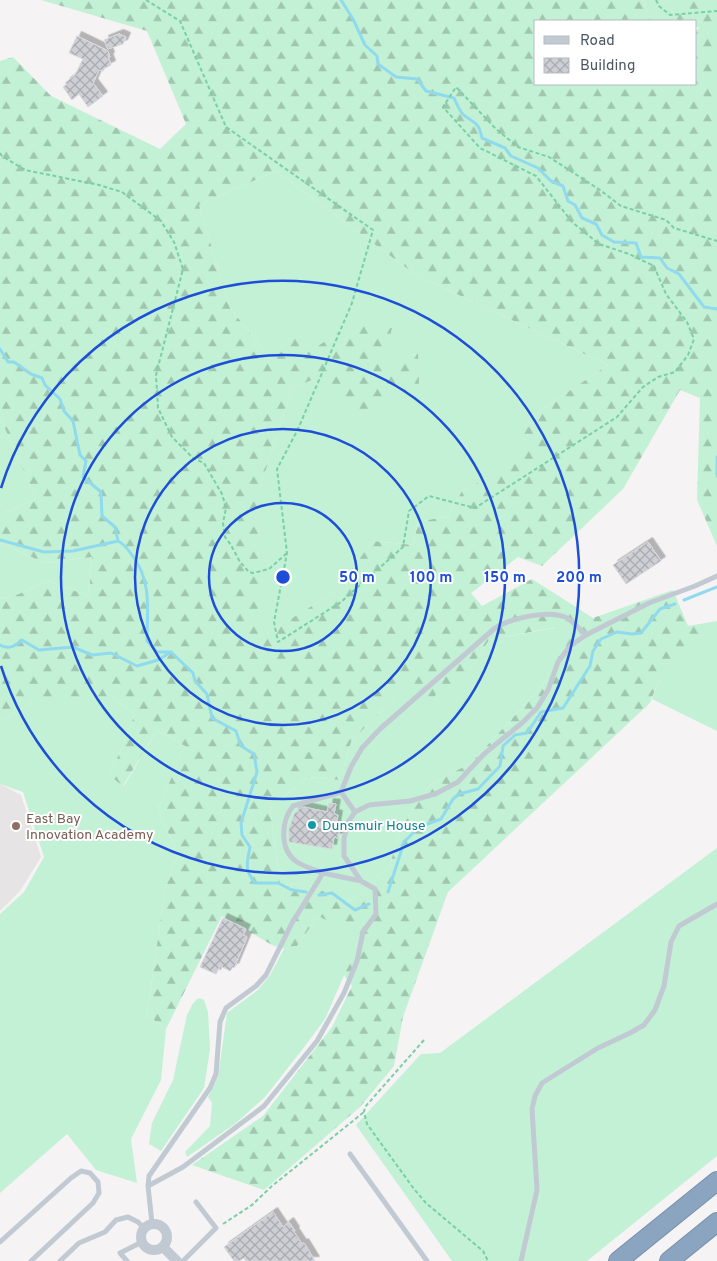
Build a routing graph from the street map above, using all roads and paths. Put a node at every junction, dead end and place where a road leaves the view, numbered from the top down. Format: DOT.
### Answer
graph roads {
  1 [pos="146,0"];
  2 [pos="656,0"];
  3 [pos="717,11"];
  4 [pos="0,153"];
  5 [pos="717,240"];
  6 [pos="287,553"];
  7 [pos="717,576"];
  8 [pos="586,636"];
  9 [pos="341,792"];
  10 [pos="355,812"];
  11 [pos="323,873"];
  12 [pos="362,881"];
  13 [pos="717,904"];
  14 [pos="424,1040"];
  15 [pos="364,1112"];
  16 [pos="350,1154"];
  17 [pos="717,1181"];
  18 [pos="148,1186"];
  19 [pos="196,1202"];
  20 [pos="717,1222"];
  21 [pos="148,1226"];
  22 [pos="216,1228"];
  23 [pos="0,1242"];
  24 [pos="142,1242"];
  25 [pos="163,1247"];
  26 [pos="31,1261"];
  27 [pos="60,1261"];
  28 [pos="127,1261"];
  29 [pos="177,1261"];
  30 [pos="183,1261"];
  31 [pos="427,1261"];
  32 [pos="488,1261"];
  33 [pos="521,1261"];
  34 [pos="618,1261"];
  35 [pos="668,1261"];
  1 -- 6 [label="path"];
  2 -- 3 [label="path"];
  4 -- 6 [label="path"];
  5 -- 6 [label="path"];
  7 -- 8 [label="lane"];
  8 -- 9 [label="lane"];
  8 -- 10 [label="lane"];
  9 -- 10 [label="lane"];
  9 -- 11 [label="lane"];
  10 -- 12 [label="lane"];
  11 -- 12 [label="lane"];
  11 -- 18 [label="lane"];
  12 -- 18 [label="lane"];
  13 -- 33 [label="lane"];
  14 -- 15 [label="path"];
  15 -- 22 [label="path"];
  15 -- 32 [label="path"];
  16 -- 31 [label="lane"];
  17 -- 34 [label="highway"];
  18 -- 21 [label="lane"];
  19 -- 22 [label="lane"];
  20 -- 35 [label="highway"];
  21 -- 24 [label="street"];
  21 -- 25 [label="street"];
  21 -- 27 [label="lane"];
  22 -- 30 [label="lane"];
  23 -- 26 [label="lane"];
  24 -- 25 [label="street"];
  24 -- 28 [label="lane"];
  25 -- 29 [label="street"];
}
